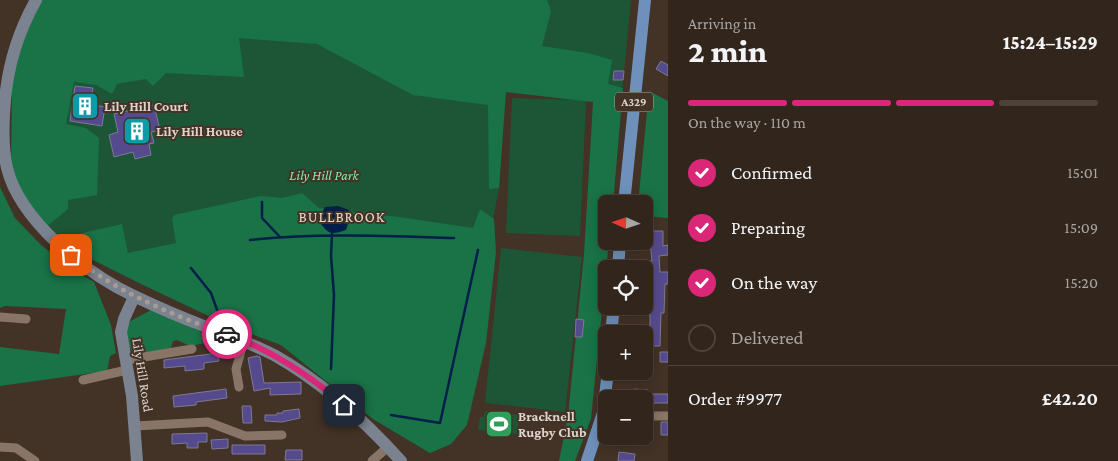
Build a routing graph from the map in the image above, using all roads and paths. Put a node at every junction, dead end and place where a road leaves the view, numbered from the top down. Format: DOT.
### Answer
graph roads {
  1 [pos="36,0"];
  2 [pos="645,0"];
  3 [pos="4,72"];
  4 [pos="625,195"];
  5 [pos="134,296"];
  6 [pos="0,317"];
  7 [pos="26,319"];
  8 [pos="244,341"];
  9 [pos="192,349"];
  10 [pos="126,365"];
  11 [pos="83,380"];
  12 [pos="239,387"];
  13 [pos="653,416"];
  14 [pos="668,416"];
  15 [pos="136,426"];
  16 [pos="598,430"];
  17 [pos="282,435"];
  18 [pos="388,446"];
  19 [pos="0,447"];
  20 [pos="35,461"];
  21 [pos="138,461"];
  22 [pos="372,461"];
  23 [pos="401,461"];
  24 [pos="587,461"];
  1 -- 3 [label="street"];
  2 -- 4 [label="main road, A329"];
  3 -- 5 [label="street"];
  5 -- 8 [label="street"];
  5 -- 10 [label="street, Lily Hill Road"];
  6 -- 7 [label="street"];
  8 -- 12 [label="street"];
  8 -- 18 [label="street"];
  9 -- 10 [label="street"];
  10 -- 11 [label="street"];
  10 -- 15 [label="street, Lily Hill Road"];
  13 -- 14 [label="street"];
  15 -- 17 [label="street"];
  15 -- 21 [label="street, Lily Hill Road"];
  16 -- 24 [label="main road"];
  18 -- 22 [label="street"];
  18 -- 23 [label="street"];
  19 -- 20 [label="street"];
}
